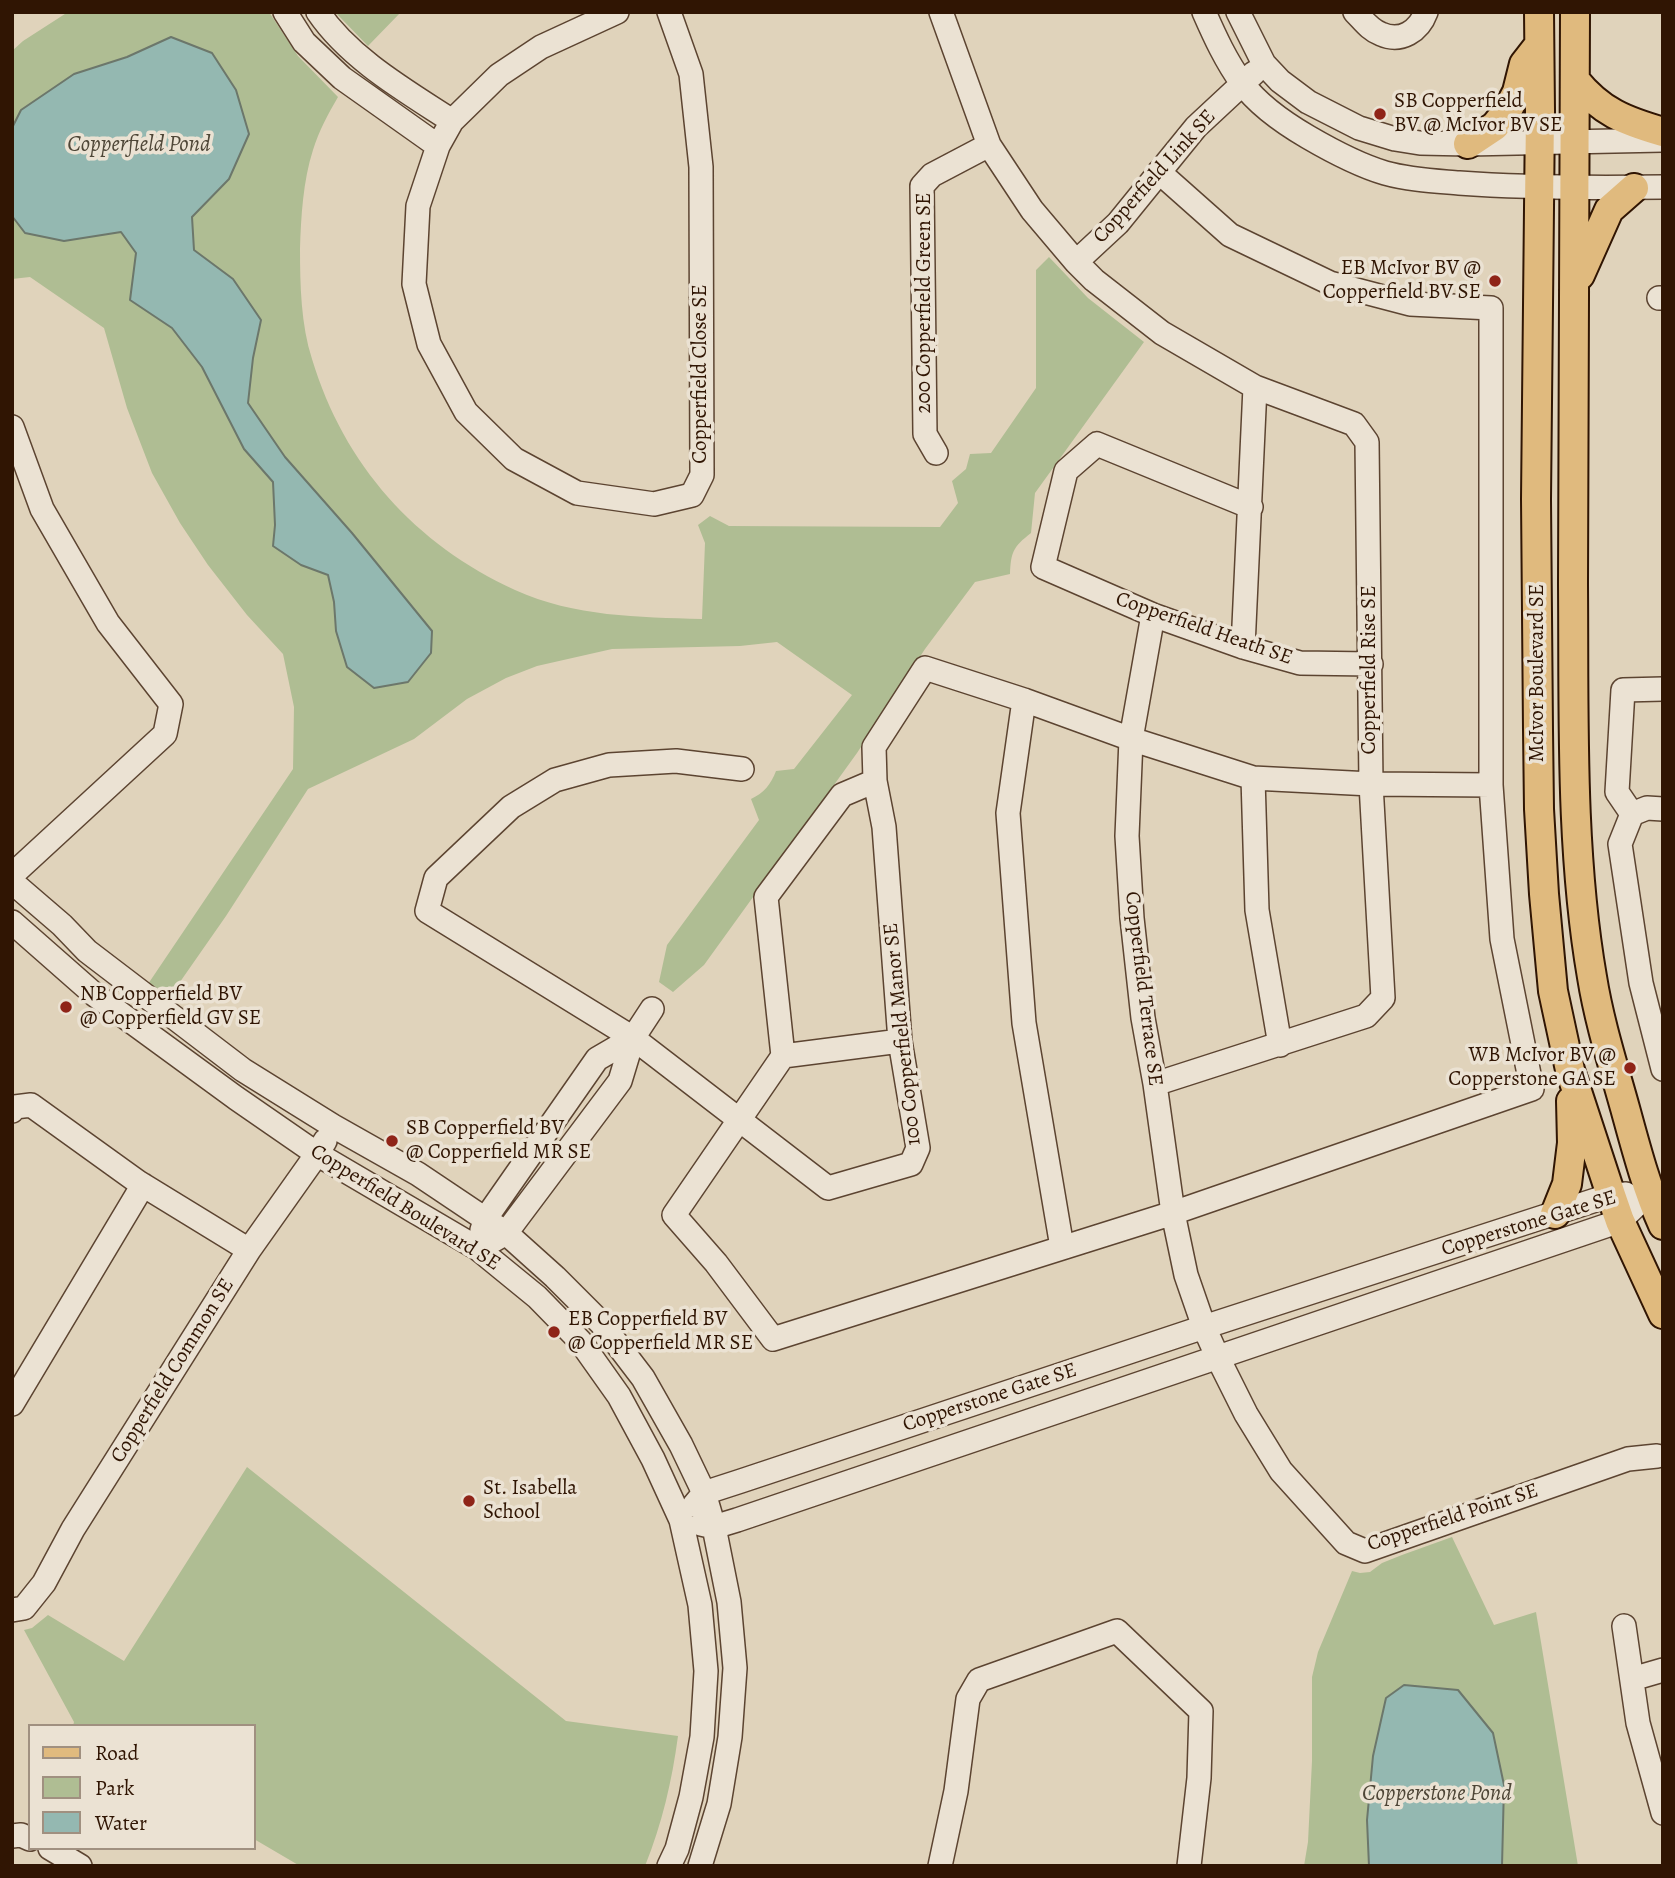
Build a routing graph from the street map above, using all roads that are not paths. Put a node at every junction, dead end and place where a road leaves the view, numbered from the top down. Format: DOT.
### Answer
graph roads {
  1 [pos="285,12"];
  2 [pos="318,12"];
  3 [pos="617,12"];
  4 [pos="669,12"];
  5 [pos="941,12"];
  6 [pos="1204,12"];
  7 [pos="1238,12"];
  8 [pos="1355,12"];
  9 [pos="1426,12"];
  10 [pos="1539,12"];
  11 [pos="1575,12"];
  12 [pos="1539,44"];
  13 [pos="1265,64"];
  14 [pos="1575,80"];
  15 [pos="1243,84"];
  16 [pos="452,121"];
  17 [pos="1663,132"];
  18 [pos="1663,140"];
  19 [pos="1540,142"];
  20 [pos="1576,142"];
  21 [pos="1468,144"];
  22 [pos="989,145"];
  23 [pos="438,146"];
  24 [pos="1159,172"];
  25 [pos="1540,186"];
  26 [pos="1576,186"];
  27 [pos="1663,187"];
  28 [pos="1634,188"];
  29 [pos="1076,262"];
  30 [pos="1574,287"];
  31 [pos="1255,387"];
  32 [pos="12,427"];
  33 [pos="936,453"];
  34 [pos="1251,506"];
  35 [pos="1153,615"];
  36 [pos="1243,647"];
  37 [pos="1371,664"];
  38 [pos="1663,689"];
  39 [pos="1024,700"];
  40 [pos="1131,739"];
  41 [pos="742,769"];
  42 [pos="1253,778"];
  43 [pos="875,782"];
  44 [pos="1371,784"];
  45 [pos="1491,785"];
  46 [pos="1663,808"];
  47 [pos="1632,814"];
  48 [pos="12,875"];
  49 [pos="12,882"];
  50 [pos="12,922"];
  51 [pos="652,1009"];
  52 [pos="633,1038"];
  53 [pos="900,1041"];
  54 [pos="1280,1045"];
  55 [pos="783,1056"];
  56 [pos="1663,1069"];
  57 [pos="1570,1070"];
  58 [pos="1155,1084"];
  59 [pos="12,1111"];
  60 [pos="740,1121"];
  61 [pos="333,1126"];
  62 [pos="317,1154"];
  63 [pos="143,1185"];
  64 [pos="1649,1193"];
  65 [pos="1615,1208"];
  66 [pos="1173,1213"];
  67 [pos="1555,1214"];
  68 [pos="486,1218"];
  69 [pos="1663,1225"];
  70 [pos="506,1233"];
  71 [pos="1062,1247"];
  72 [pos="477,1248"];
  73 [pos="249,1250"];
  74 [pos="1663,1314"];
  75 [pos="1204,1327"];
  76 [pos="1218,1357"];
  77 [pos="12,1404"];
  78 [pos="1657,1456"];
  79 [pos="704,1493"];
  80 [pos="681,1520"];
  81 [pos="715,1527"];
  82 [pos="12,1610"];
  83 [pos="1624,1626"];
  84 [pos="1663,1670"];
  85 [pos="1632,1679"];
  86 [pos="1663,1813"];
  87 [pos="53,1850"];
  88 [pos="80,1866"];
  89 [pos="669,1866"];
  90 [pos="699,1866"];
  91 [pos="940,1866"];
  92 [pos="1189,1866"];
  1 -- 23 [label="street"];
  2 -- 16 [label="street"];
  3 -- 16 [label="street, Copperfield Close SE"];
  4 -- 23 [label="street, Copperfield Close SE"];
  5 -- 22 [label="street, Copperfield Rise SE"];
  6 -- 15 [label="street"];
  7 -- 13 [label="street"];
  8 -- 9 [label="street"];
  10 -- 12 [label="main road, McIvor Boulevard SE"];
  11 -- 14 [label="main road, McIvor Boulevard SE"];
  12 -- 19 [label="main road, McIvor Boulevard SE"];
  12 -- 21 [label="main road"];
  13 -- 15 [label="street, Copperfield Link SE"];
  13 -- 21 [label="street"];
  14 -- 17 [label="main road"];
  14 -- 20 [label="main road, McIvor Boulevard SE"];
  15 -- 24 [label="street, Copperfield Link SE"];
  15 -- 25 [label="street"];
  16 -- 23 [label="street, Copperfield Close SE"];
  18 -- 20 [label="street"];
  19 -- 20 [label="street"];
  19 -- 21 [label="street"];
  19 -- 25 [label="main road, McIvor Boulevard SE"];
  20 -- 26 [label="main road, McIvor Boulevard SE"];
  22 -- 29 [label="street, Copperfield Rise SE"];
  22 -- 33 [label="street, 200 Copperfield Green SE"];
  24 -- 29 [label="street, Copperfield Link SE"];
  24 -- 45 [label="street"];
  25 -- 26 [label="street"];
  25 -- 57 [label="main road, McIvor Boulevard SE"];
  26 -- 28 [label="street"];
  26 -- 30 [label="main road, McIvor Boulevard SE"];
  27 -- 28 [label="street"];
  28 -- 30 [label="main road"];
  29 -- 31 [label="street, Copperfield Rise SE"];
  30 -- 64 [label="main road, McIvor Boulevard SE"];
  31 -- 34 [label="street"];
  31 -- 37 [label="street, Copperfield Rise SE"];
  32 -- 48 [label="street"];
  34 -- 35 [label="street, Copperfield Heath SE"];
  34 -- 36 [label="street"];
  35 -- 36 [label="street, Copperfield Heath SE"];
  35 -- 40 [label="street, Copperfield Terrace SE"];
  36 -- 37 [label="street, Copperfield Heath SE"];
  37 -- 44 [label="street, Copperfield Rise SE"];
  38 -- 47 [label="street"];
  39 -- 40 [label="street"];
  39 -- 43 [label="street, 100 Copperfield Manor SE"];
  39 -- 71 [label="street"];
  40 -- 42 [label="street"];
  40 -- 58 [label="street, Copperfield Terrace SE"];
  41 -- 52 [label="street, 100 Copperfield Manor SE"];
  42 -- 44 [label="street"];
  42 -- 54 [label="street"];
  43 -- 53 [label="street, 100 Copperfield Manor SE"];
  43 -- 55 [label="street"];
  44 -- 45 [label="street"];
  44 -- 54 [label="street, Copperfield Rise SE"];
  45 -- 66 [label="street"];
  46 -- 47 [label="street"];
  47 -- 56 [label="street"];
  49 -- 61 [label="street, Copperfield Boulevard SE"];
  50 -- 62 [label="street, Copperfield Boulevard SE"];
  51 -- 52 [label="street"];
  52 -- 60 [label="street, 100 Copperfield Manor SE"];
  52 -- 68 [label="street"];
  52 -- 70 [label="street"];
  53 -- 55 [label="street"];
  53 -- 60 [label="street, 100 Copperfield Manor SE"];
  54 -- 58 [label="street, Copperfield Rise SE"];
  55 -- 60 [label="street"];
  57 -- 65 [label="main road, McIvor Boulevard SE"];
  57 -- 67 [label="main road"];
  58 -- 66 [label="street, Copperfield Terrace SE"];
  59 -- 63 [label="street"];
  60 -- 71 [label="street"];
  61 -- 62 [label="street, Copperfield Common SE"];
  61 -- 68 [label="street, Copperfield Boulevard SE"];
  62 -- 72 [label="street, Copperfield Boulevard SE"];
  62 -- 73 [label="street, Copperfield Common SE"];
  63 -- 73 [label="street"];
  63 -- 77 [label="street"];
  64 -- 65 [label="street, Copperstone Gate SE"];
  64 -- 69 [label="main road, McIvor Boulevard SE"];
  65 -- 67 [label="street, Copperstone Gate SE"];
  65 -- 74 [label="main road, McIvor Boulevard SE"];
  65 -- 76 [label="street, Copperstone Gate SE"];
  66 -- 71 [label="street"];
  66 -- 75 [label="street, Copperfield Terrace SE"];
  67 -- 75 [label="street, Copperstone Gate SE"];
  68 -- 70 [label="street, Copperfield Boulevard SE"];
  68 -- 72 [label="street"];
  70 -- 72 [label="street"];
  70 -- 79 [label="street, Copperfield Boulevard SE"];
  72 -- 80 [label="street, Copperfield Boulevard SE"];
  73 -- 82 [label="street, Copperfield Common SE"];
  75 -- 76 [label="street, Copperfield Terrace SE"];
  75 -- 79 [label="street, Copperstone Gate SE"];
  76 -- 78 [label="street, Copperfield Point SE"];
  76 -- 81 [label="street, Copperstone Gate SE"];
  79 -- 80 [label="street"];
  79 -- 81 [label="street, Copperfield Boulevard SE"];
  80 -- 81 [label="street"];
  80 -- 89 [label="street, Copperfield Boulevard SE"];
  81 -- 90 [label="street, Copperfield Boulevard SE"];
  83 -- 85 [label="street"];
  84 -- 85 [label="street"];
  85 -- 86 [label="street"];
  87 -- 88 [label="street"];
  91 -- 92 [label="street"];
}
